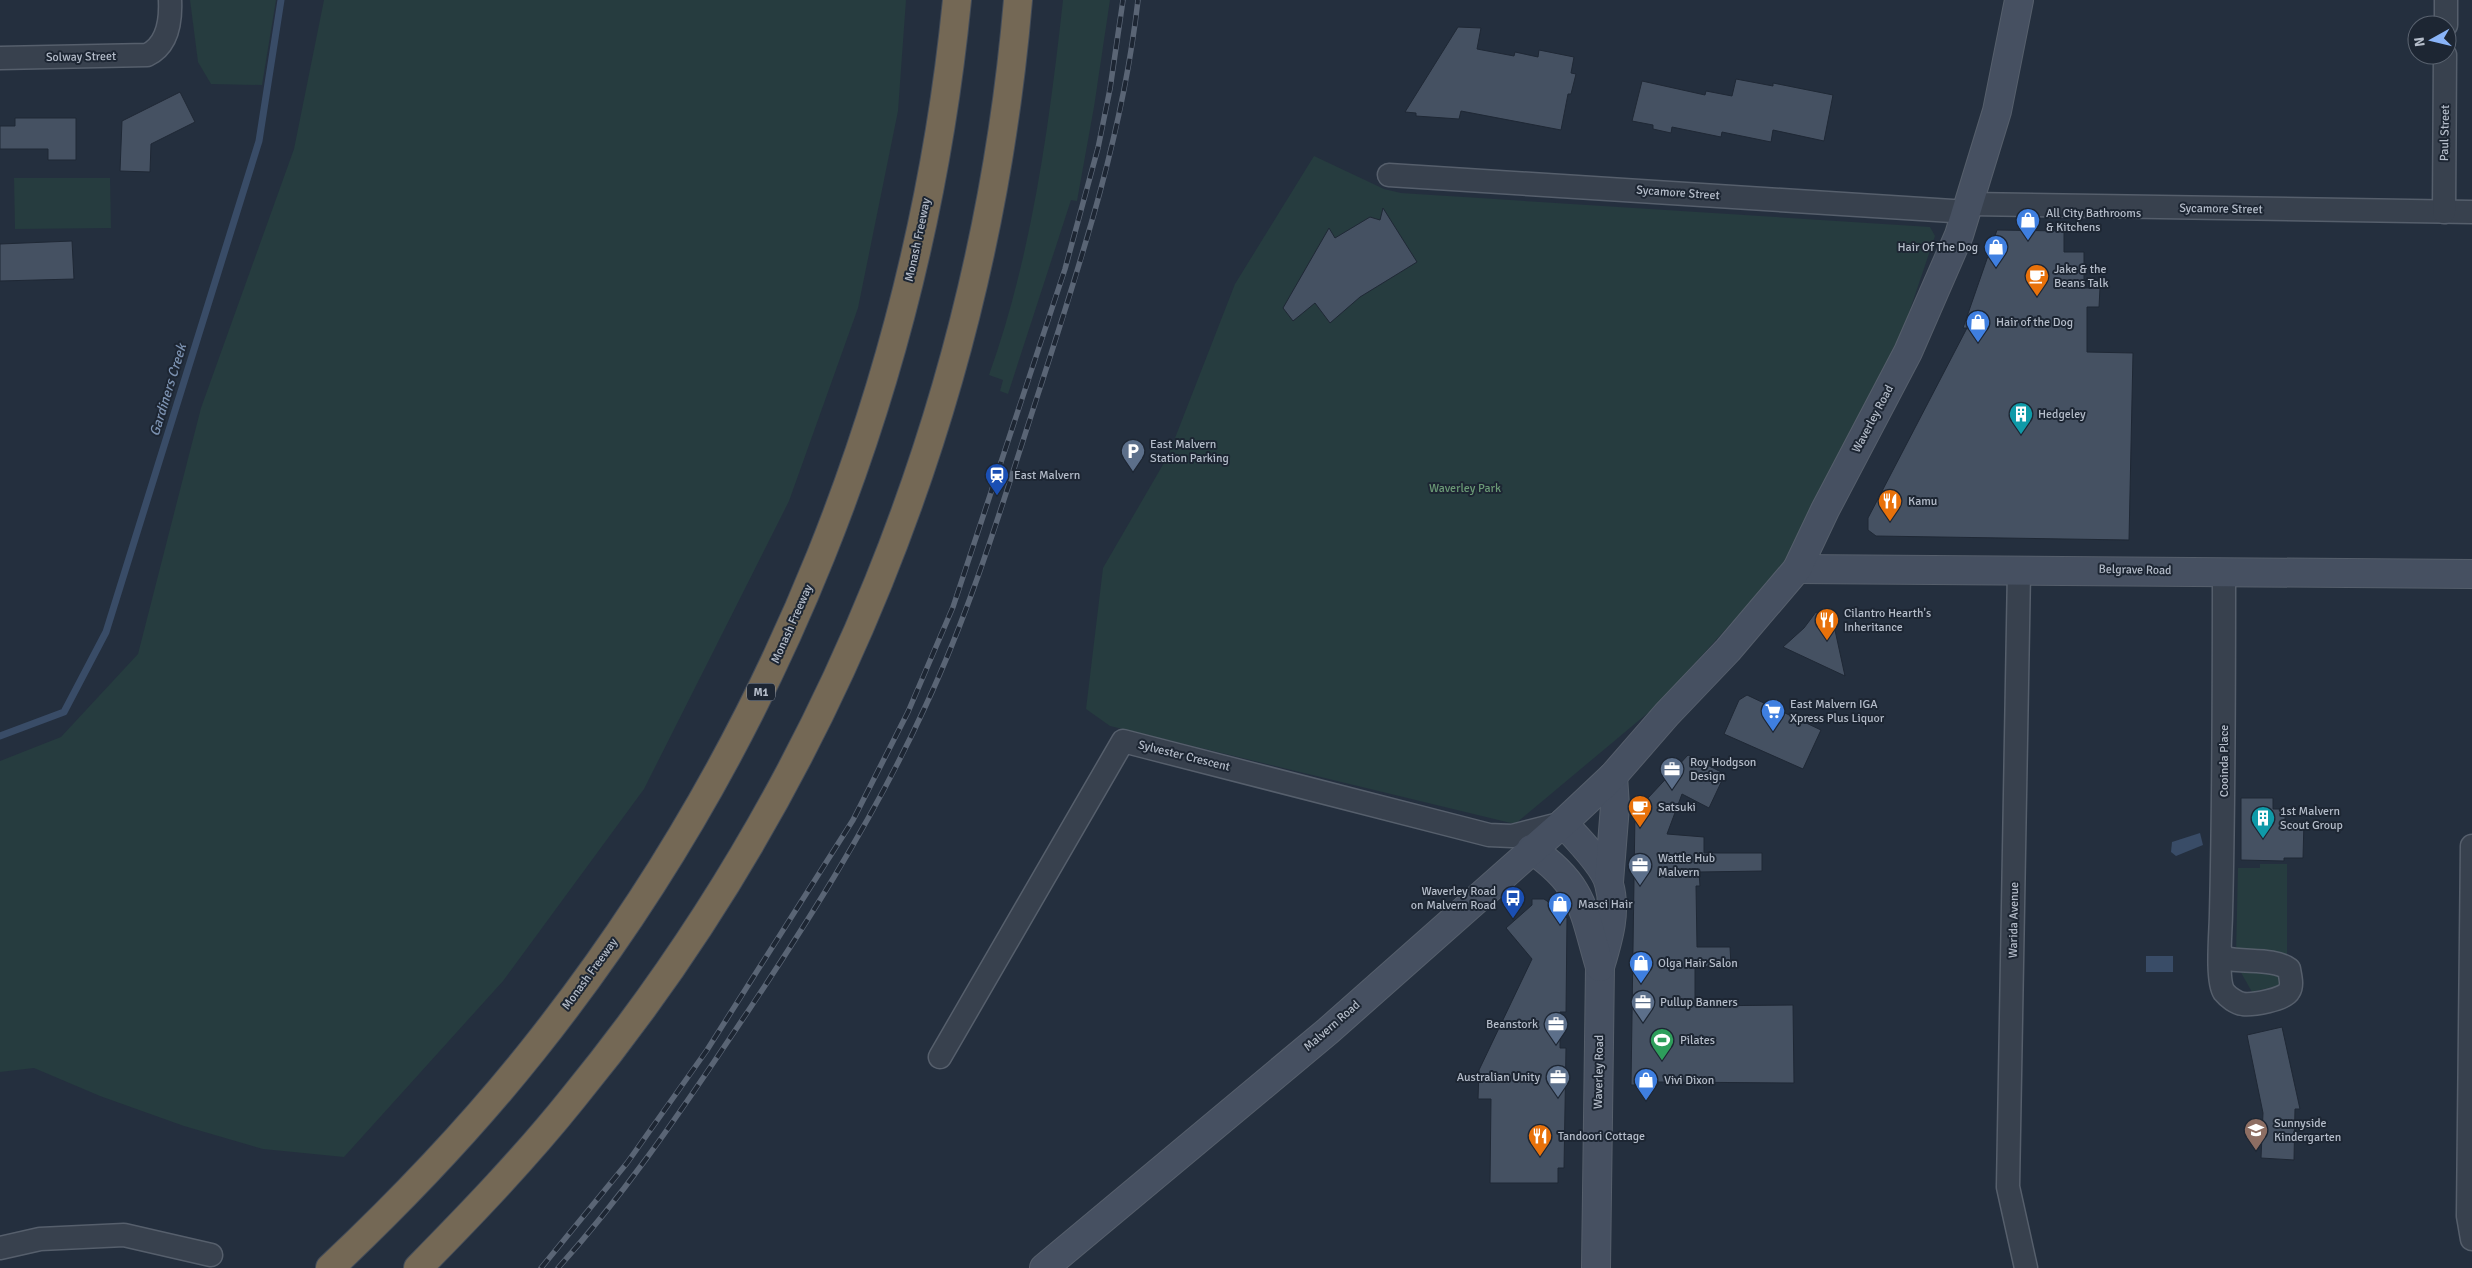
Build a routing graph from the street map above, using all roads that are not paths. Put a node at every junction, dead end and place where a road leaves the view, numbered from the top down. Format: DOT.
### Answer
graph roads {
  1 [pos="170,0"];
  2 [pos="957,0"];
  3 [pos="1018,0"];
  4 [pos="2019,0"];
  5 [pos="2446,0"];
  6 [pos="2446,15"];
  7 [pos="0,58"];
  8 [pos="2446,65"];
  9 [pos="1389,175"];
  10 [pos="1969,208"];
  11 [pos="2444,212"];
  12 [pos="2472,212"];
  13 [pos="1797,569"];
  14 [pos="2019,570"];
  15 [pos="2224,572"];
  16 [pos="2472,574"];
  17 [pos="1613,776"];
  18 [pos="1563,823"];
  19 [pos="1521,842"];
  20 [pos="2472,846"];
  21 [pos="1609,882"];
  22 [pos="2220,950"];
  23 [pos="1600,967"];
  24 [pos="940,1057"];
  25 [pos="2472,1240"];
  26 [pos="0,1248"];
  27 [pos="211,1255"];
  28 [pos="330,1268"];
  29 [pos="418,1268"];
  30 [pos="1044,1268"];
  31 [pos="1596,1268"];
  32 [pos="2026,1268"];
  1 -- 7 [label="street, Solway Street"];
  2 -- 28 [label="highway, Monash Freeway / M1"];
  3 -- 29 [label="highway"];
  4 -- 10 [label="main road, Waverley Road"];
  5 -- 6 [label="street"];
  8 -- 11 [label="street, Paul Street"];
  9 -- 10 [label="street, Sycamore Street"];
  10 -- 11 [label="street, Sycamore Street"];
  10 -- 13 [label="main road, Waverley Road"];
  11 -- 12 [label="street, Sycamore Street"];
  13 -- 14 [label="main road, Belgrave Road"];
  13 -- 17 [label="main road, Waverley Road"];
  14 -- 15 [label="main road, Belgrave Road"];
  14 -- 32 [label="street, Warida Avenue"];
  15 -- 16 [label="main road, Belgrave Road"];
  15 -- 22 [label="street, Cooinda Place"];
  17 -- 18 [label="main road, Malvern Road"];
  17 -- 21 [label="main road"];
  18 -- 19 [label="main road, Malvern Road"];
  18 -- 21 [label="main road, Waverley Road"];
  19 -- 23 [label="main road, Waverley Road"];
  19 -- 24 [label="street, Sylvester Crescent"];
  19 -- 30 [label="main road, Malvern Road"];
  20 -- 25 [label="street"];
  21 -- 23 [label="main road, Waverley Road"];
  23 -- 31 [label="main road, Waverley Road"];
  26 -- 27 [label="street"];
}
